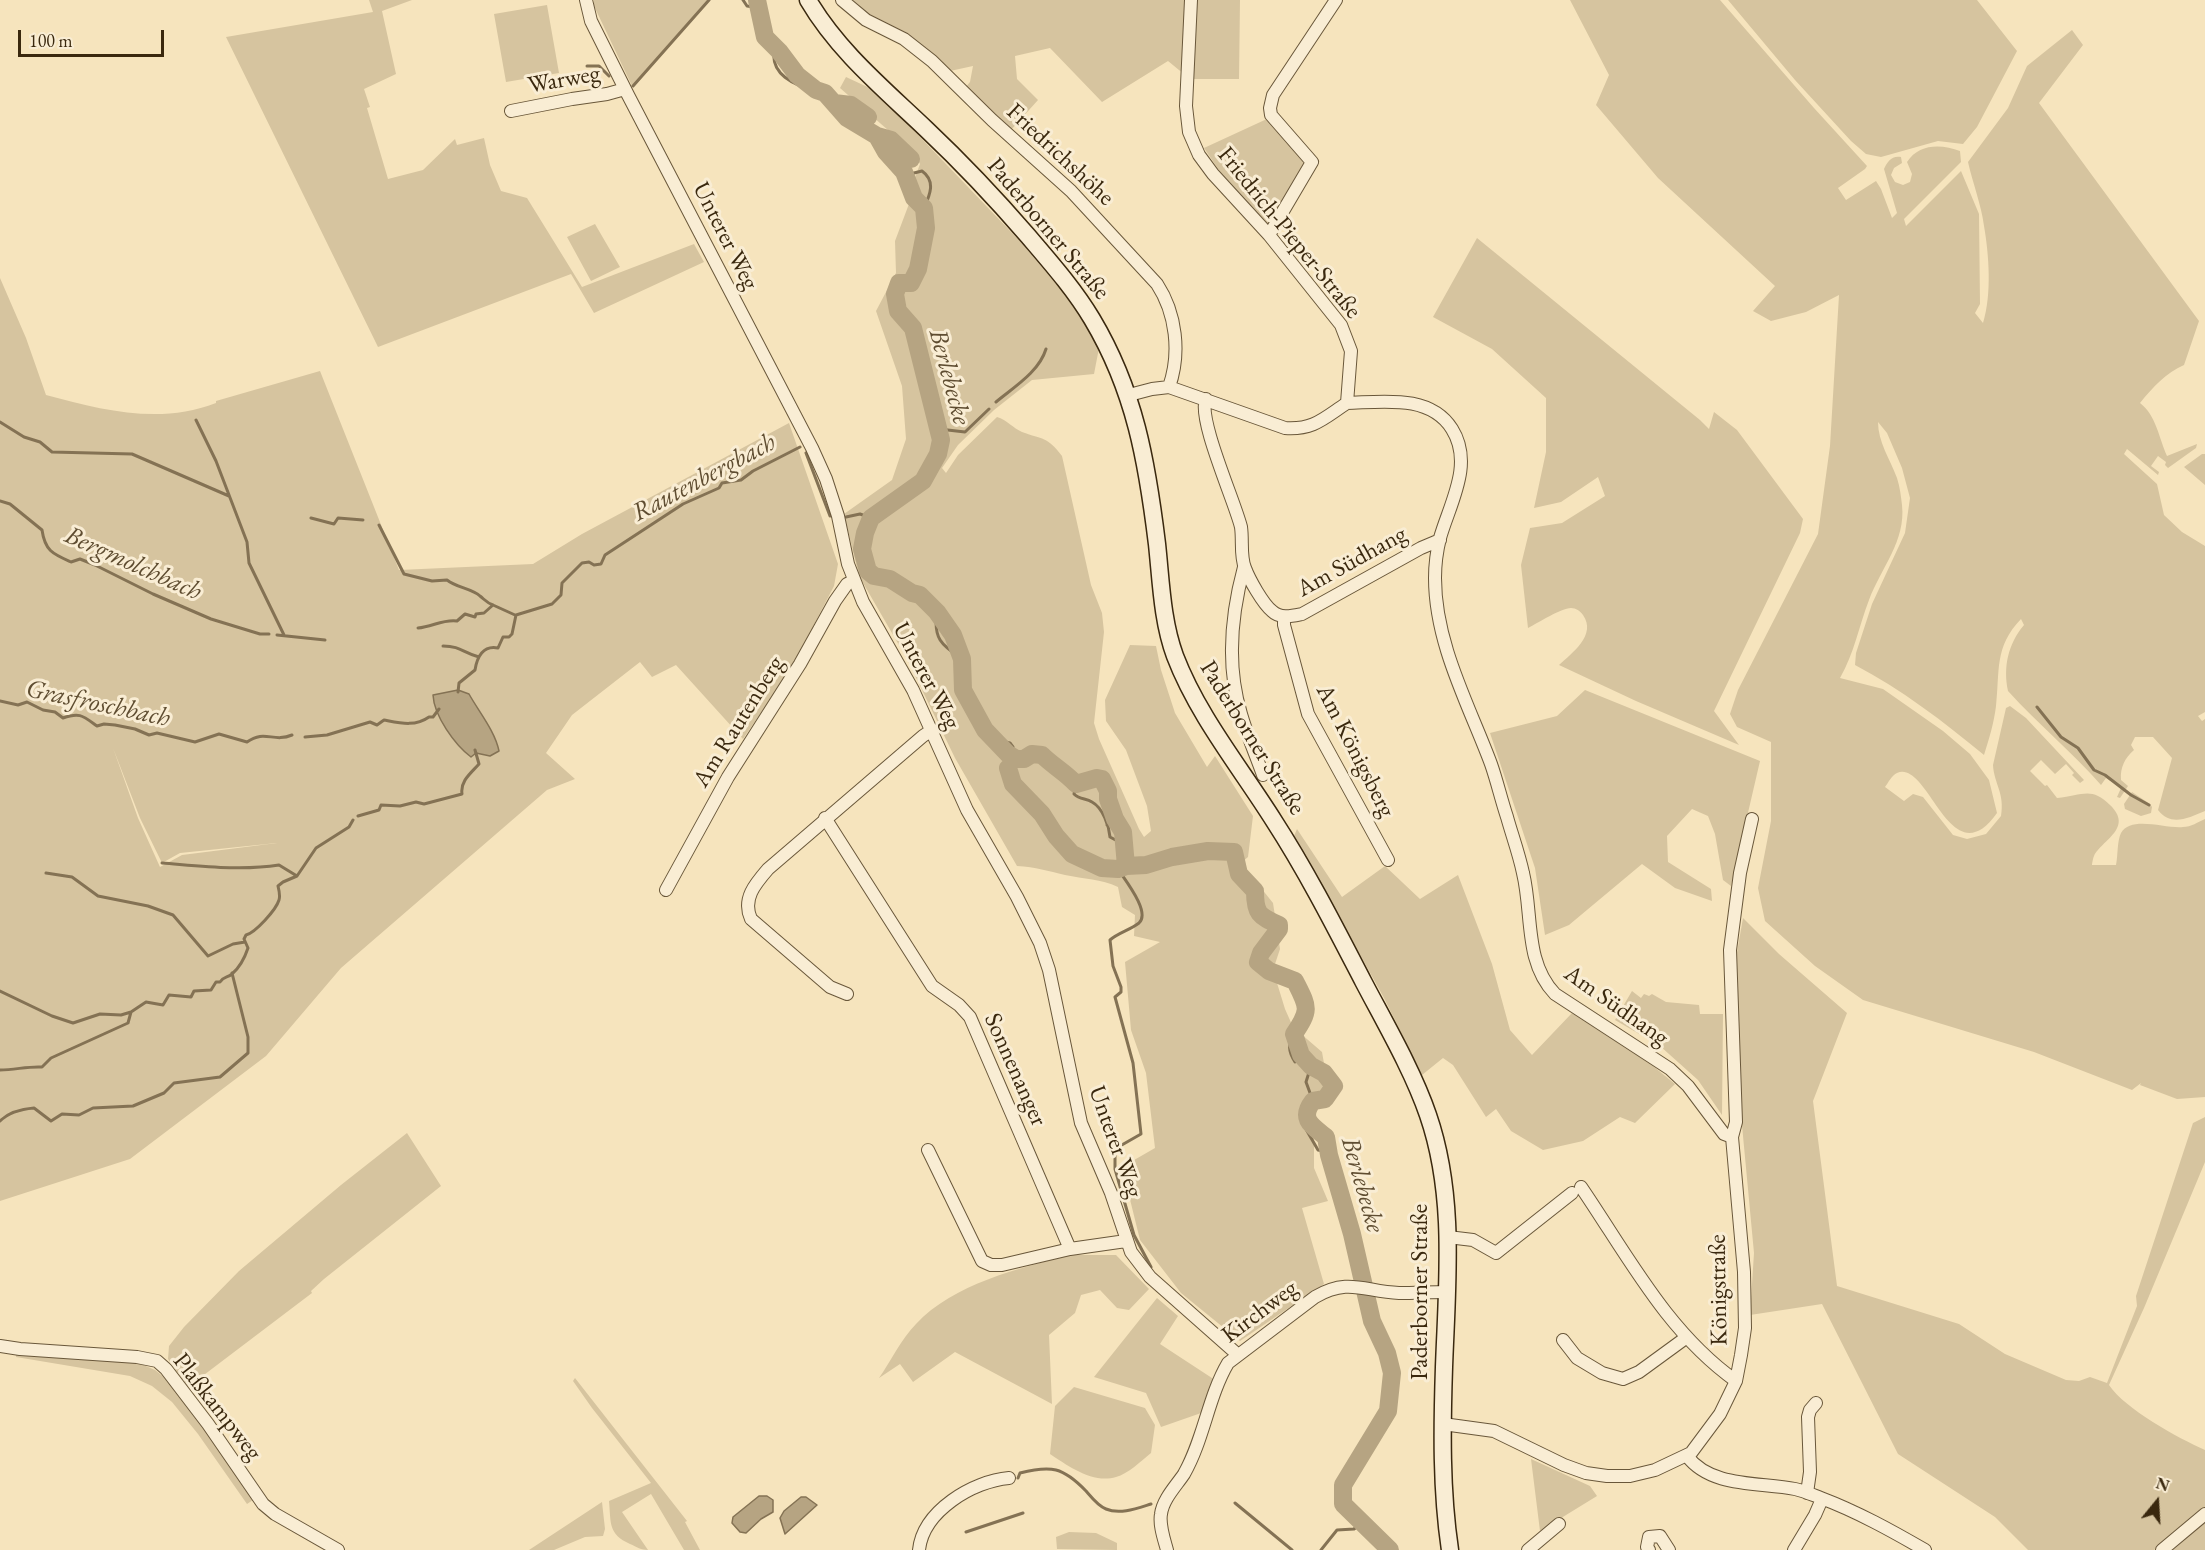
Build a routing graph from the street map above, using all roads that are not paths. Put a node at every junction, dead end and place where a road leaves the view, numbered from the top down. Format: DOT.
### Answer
graph roads {
  1 [pos="586,0"];
  2 [pos="808,0"];
  3 [pos="842,0"];
  4 [pos="1191,0"];
  5 [pos="1336,0"];
  6 [pos="625,89"];
  7 [pos="512,111"];
  8 [pos="1269,235"];
  9 [pos="1169,387"];
  10 [pos="1129,396"];
  11 [pos="1206,399"];
  12 [pos="1347,403"];
  13 [pos="1440,540"];
  14 [pos="1244,567"];
  15 [pos="853,581"];
  16 [pos="1284,616"];
  17 [pos="932,730"];
  18 [pos="1263,775"];
  19 [pos="825,818"];
  20 [pos="1752,819"];
  21 [pos="1388,860"];
  22 [pos="666,890"];
  23 [pos="848,994"];
  24 [pos="1732,1137"];
  25 [pos="927,1150"];
  26 [pos="1448,1237"];
  27 [pos="1126,1241"];
  28 [pos="1070,1249"];
  29 [pos="1447,1292"];
  30 [pos="1687,1337"];
  31 [pos="1563,1340"];
  32 [pos="0,1346"];
  33 [pos="1237,1354"];
  34 [pos="1736,1381"];
  35 [pos="1816,1403"];
  36 [pos="1443,1424"];
  37 [pos="1687,1456"];
  38 [pos="1010,1478"];
  39 [pos="1807,1493"];
  40 [pos="1822,1499"];
  41 [pos="2205,1514"];
  42 [pos="1559,1524"];
  43 [pos="338,1550"];
  44 [pos="919,1550"];
  45 [pos="1167,1550"];
  46 [pos="1450,1550"];
  47 [pos="1528,1550"];
  48 [pos="1649,1550"];
  49 [pos="1669,1550"];
  50 [pos="1794,1550"];
  51 [pos="1926,1550"];
  52 [pos="2162,1550"];
  1 -- 6 [label="street, Unterer Weg"];
  2 -- 10 [label="main road, Paderborner Straße"];
  3 -- 9 [label="street, Friedrichshöhe"];
  4 -- 8 [label="street, Friedrich-Pieper-Straße"];
  5 -- 8 [label="street"];
  6 -- 7 [label="street, Warweg"];
  6 -- 15 [label="street, Unterer Weg"];
  8 -- 12 [label="street, Friedrich-Pieper-Straße"];
  9 -- 10 [label="street"];
  9 -- 11 [label="street"];
  10 -- 26 [label="main road, Paderborner Straße"];
  11 -- 12 [label="street"];
  11 -- 14 [label="street"];
  12 -- 13 [label="street, Am Südhang"];
  13 -- 16 [label="street, Am Südhang"];
  13 -- 24 [label="street, Am Südhang"];
  14 -- 16 [label="street"];
  14 -- 18 [label="street"];
  15 -- 17 [label="street, Unterer Weg"];
  15 -- 22 [label="street, Am Rautenberg"];
  16 -- 21 [label="street, Am Königsberg"];
  17 -- 19 [label="street"];
  17 -- 27 [label="street, Unterer Weg"];
  19 -- 23 [label="street"];
  19 -- 28 [label="street, Sonnenanger"];
  20 -- 24 [label="street"];
  24 -- 34 [label="street, Königstraße"];
  25 -- 28 [label="street"];
  26 -- 29 [label="main road, Paderborner Straße"];
  26 -- 30 [label="street"];
  27 -- 28 [label="street"];
  27 -- 33 [label="street, Unterer Weg"];
  29 -- 33 [label="street, Kirchweg"];
  29 -- 36 [label="main road, Paderborner Straße"];
  30 -- 31 [label="street"];
  30 -- 34 [label="street"];
  32 -- 43 [label="street, Plaßkampweg"];
  33 -- 45 [label="street, Kirchweg"];
  34 -- 37 [label="street, Königstraße"];
  35 -- 39 [label="street"];
  36 -- 37 [label="street, Königstraße"];
  36 -- 46 [label="main road, Paderborner Straße"];
  37 -- 39 [label="street"];
  38 -- 44 [label="street"];
  39 -- 40 [label="street"];
  40 -- 50 [label="street"];
  40 -- 51 [label="street"];
  41 -- 52 [label="street"];
  42 -- 47 [label="street"];
  48 -- 49 [label="street"];
}
